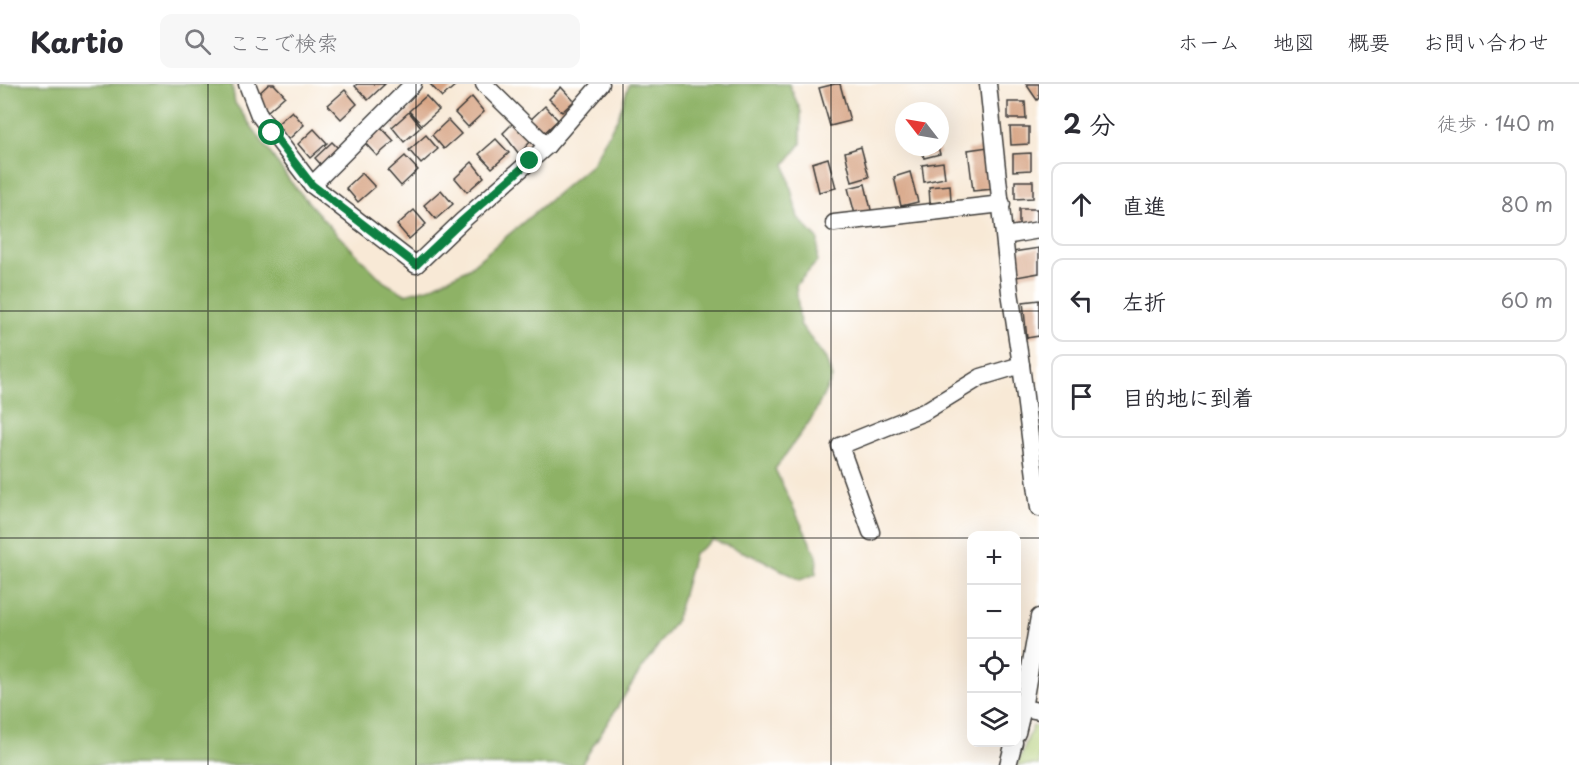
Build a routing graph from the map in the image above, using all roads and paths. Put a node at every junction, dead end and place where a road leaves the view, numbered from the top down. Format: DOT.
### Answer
graph roads {
  1 [pos="247,84"];
  2 [pos="413,84"];
  3 [pos="484,84"];
  4 [pos="601,84"];
  5 [pos="988,84"];
  6 [pos="547,146"];
  7 [pos="312,185"];
  8 [pos="1002,204"];
  9 [pos="834,223"];
  10 [pos="1039,230"];
  11 [pos="1005,236"];
  12 [pos="1021,365"];
  13 [pos="1039,508"];
  14 [pos="871,532"];
  15 [pos="1039,617"];
  16 [pos="1031,710"];
  17 [pos="1021,726"];
  18 [pos="1013,747"];
  19 [pos="1008,765"];
  1 -- 7 [label="street"];
  2 -- 7 [label="street"];
  3 -- 6 [label="street"];
  4 -- 6 [label="street"];
  5 -- 8 [label="street"];
  6 -- 7 [label="street"];
  8 -- 9 [label="street"];
  8 -- 11 [label="street"];
  10 -- 11 [label="street"];
  11 -- 12 [label="street"];
  12 -- 13 [label="street"];
  12 -- 14 [label="street"];
  15 -- 16 [label="street"];
  16 -- 17 [label="street"];
  18 -- 19 [label="street"];
}
